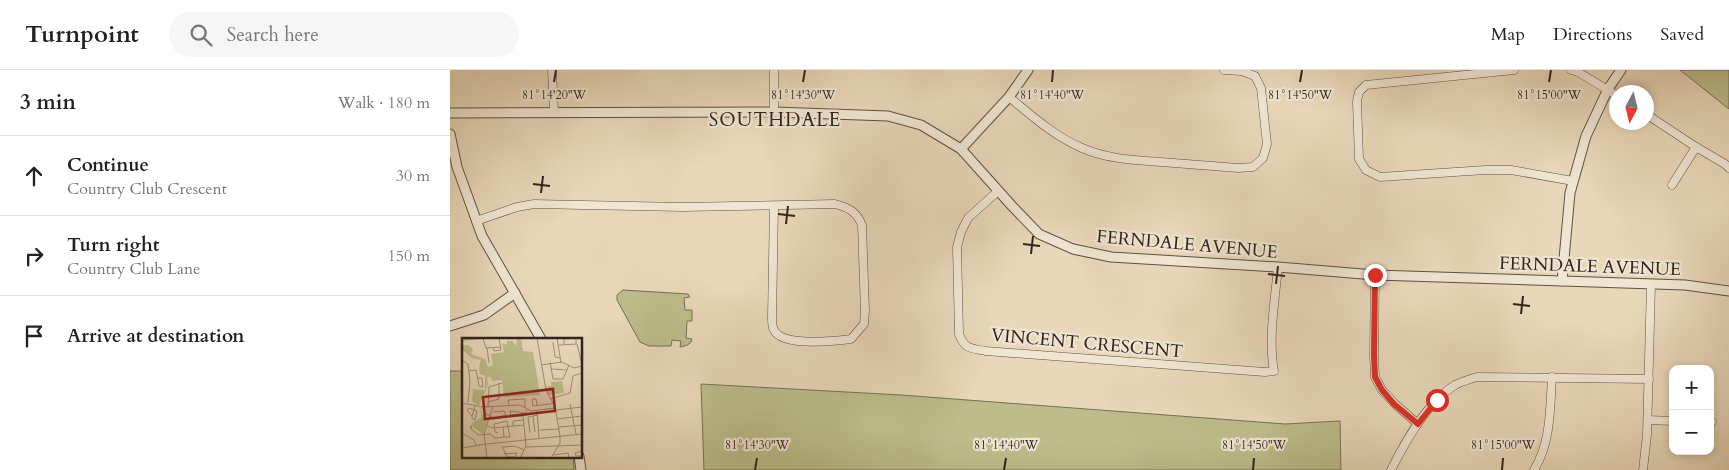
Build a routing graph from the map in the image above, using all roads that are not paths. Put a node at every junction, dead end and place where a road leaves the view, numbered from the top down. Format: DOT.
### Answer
graph roads {
  1 [pos="552,70"];
  2 [pos="774,70"];
  3 [pos="1028,70"];
  4 [pos="1224,70"];
  5 [pos="1514,70"];
  6 [pos="1571,70"];
  7 [pos="1621,70"];
  8 [pos="1615,85"];
  9 [pos="1609,90"];
  10 [pos="1609,97"];
  11 [pos="1009,98"];
  12 [pos="450,112"];
  13 [pos="554,112"];
  14 [pos="774,112"];
  15 [pos="1654,119"];
  16 [pos="450,134"];
  17 [pos="1696,147"];
  18 [pos="961,149"];
  19 [pos="1729,168"];
  20 [pos="1573,181"];
  21 [pos="1672,185"];
  22 [pos="998,190"];
  23 [pos="774,206"];
  24 [pos="476,221"];
  25 [pos="1278,267"];
  26 [pos="1375,275"];
  27 [pos="1562,281"];
  28 [pos="1651,284"];
  29 [pos="1729,292"];
  30 [pos="515,293"];
  31 [pos="450,326"];
  32 [pos="540,338"];
  33 [pos="1552,377"];
  34 [pos="1649,379"];
  35 [pos="1648,420"];
  36 [pos="1669,421"];
  37 [pos="1418,424"];
  38 [pos="1391,470"];
  39 [pos="1534,470"];
  40 [pos="1643,470"];
  1 -- 13 [label="street"];
  2 -- 14 [label="street"];
  3 -- 11 [label="street"];
  4 -- 11 [label="street"];
  5 -- 20 [label="street"];
  6 -- 9 [label="street"];
  7 -- 8 [label="street"];
  10 -- 20 [label="street"];
  11 -- 18 [label="street"];
  12 -- 13 [label="street, FERNDALE AVENUE"];
  13 -- 14 [label="street, FERNDALE AVENUE"];
  14 -- 18 [label="street, FERNDALE AVENUE"];
  15 -- 17 [label="street"];
  16 -- 24 [label="street"];
  17 -- 19 [label="street"];
  17 -- 21 [label="street"];
  18 -- 22 [label="street, FERNDALE AVENUE"];
  20 -- 27 [label="street"];
  22 -- 25 [label="street, FERNDALE AVENUE"];
  22 -- 25 [label="street, VINCENT CRESCENT"];
  23 -- 23 [label="street"];
  23 -- 24 [label="street"];
  24 -- 30 [label="street"];
  25 -- 26 [label="street, FERNDALE AVENUE"];
  26 -- 27 [label="street, FERNDALE AVENUE"];
  26 -- 37 [label="street"];
  27 -- 28 [label="street, FERNDALE AVENUE"];
  28 -- 29 [label="street, FERNDALE AVENUE"];
  28 -- 34 [label="street"];
  30 -- 31 [label="street"];
  30 -- 32 [label="street"];
  33 -- 34 [label="street"];
  33 -- 37 [label="street"];
  33 -- 39 [label="street"];
  34 -- 35 [label="street"];
  35 -- 36 [label="street"];
  35 -- 40 [label="street"];
  37 -- 38 [label="street"];
}
